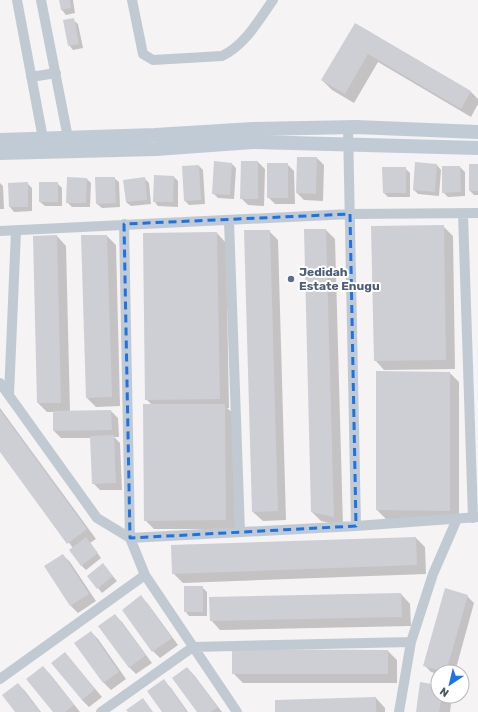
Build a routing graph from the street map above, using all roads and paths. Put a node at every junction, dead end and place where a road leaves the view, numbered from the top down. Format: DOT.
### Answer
graph roads {
  1 [pos="16,0"];
  2 [pos="41,0"];
  3 [pos="132,0"];
  4 [pos="273,0"];
  5 [pos="56,73"];
  6 [pos="31,77"];
  7 [pos="348,128"];
  8 [pos="478,132"];
  9 [pos="0,140"];
  10 [pos="69,144"];
  11 [pos="44,145"];
  12 [pos="348,145"];
  13 [pos="478,148"];
  14 [pos="0,153"];
  15 [pos="478,213"];
  16 [pos="350,214"];
  17 [pos="463,214"];
  18 [pos="229,221"];
  19 [pos="124,224"];
  20 [pos="0,231"];
  21 [pos="16,231"];
  22 [pos="0,383"];
  23 [pos="9,395"];
  24 [pos="475,518"];
  25 [pos="457,519"];
  26 [pos="356,526"];
  27 [pos="240,532"];
  28 [pos="130,538"];
  29 [pos="145,575"];
  30 [pos="411,642"];
  31 [pos="193,647"];
  32 [pos="0,679"];
  33 [pos="101,712"];
  34 [pos="237,712"];
  35 [pos="399,712"];
  1 -- 6 [label="street"];
  2 -- 5 [label="street"];
  3 -- 4 [label="street"];
  5 -- 6 [label="street"];
  5 -- 10 [label="street"];
  6 -- 11 [label="street"];
  7 -- 8 [label="street"];
  7 -- 10 [label="street"];
  7 -- 12 [label="street"];
  9 -- 11 [label="street"];
  10 -- 11 [label="street"];
  10 -- 12 [label="street"];
  11 -- 14 [label="street"];
  12 -- 13 [label="street"];
  12 -- 16 [label="street"];
  15 -- 17 [label="street"];
  16 -- 17 [label="street"];
  16 -- 18 [label="street"];
  16 -- 26 [label="street"];
  17 -- 24 [label="street"];
  18 -- 19 [label="street"];
  18 -- 27 [label="street"];
  19 -- 21 [label="street"];
  19 -- 28 [label="street"];
  20 -- 21 [label="street"];
  21 -- 23 [label="street"];
  22 -- 23 [label="street"];
  23 -- 28 [label="street"];
  24 -- 25 [label="street"];
  25 -- 26 [label="street"];
  25 -- 30 [label="street"];
  26 -- 27 [label="street"];
  27 -- 28 [label="street"];
  28 -- 29 [label="street"];
  29 -- 31 [label="street"];
  29 -- 32 [label="street"];
  30 -- 31 [label="street"];
  30 -- 35 [label="street"];
  31 -- 33 [label="street"];
  31 -- 34 [label="street"];
}
